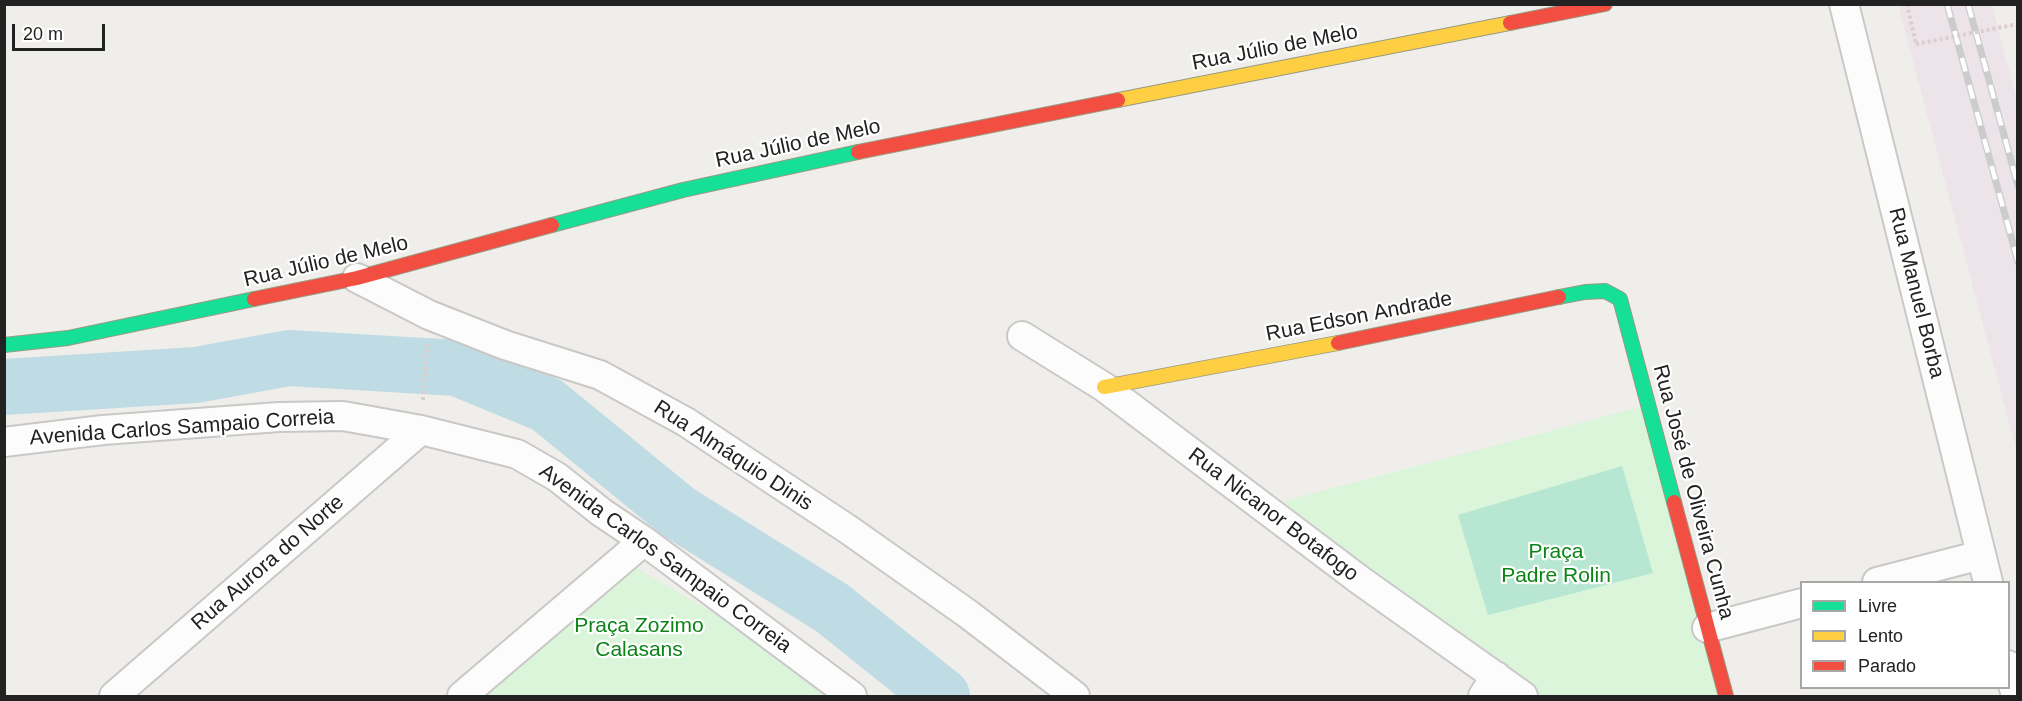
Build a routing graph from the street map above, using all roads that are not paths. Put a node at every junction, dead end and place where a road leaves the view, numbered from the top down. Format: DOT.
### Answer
graph roads {
  1 [pos="1605,4"];
  2 [pos="1844,4"];
  3 [pos="357,278"];
  4 [pos="1620,298"];
  5 [pos="1022,336"];
  6 [pos="4,345"];
  7 [pos="1104,387"];
  8 [pos="421,430"];
  9 [pos="4,442"];
  10 [pos="644,541"];
  11 [pos="1981,555"];
  12 [pos="1881,581"];
  13 [pos="1988,581"];
  14 [pos="1800,604"];
  15 [pos="1707,628"];
  16 [pos="2010,673"];
  17 [pos="1490,686"];
  18 [pos="114,696"];
  19 [pos="462,696"];
  20 [pos="852,696"];
  21 [pos="1075,696"];
  22 [pos="1523,696"];
  23 [pos="1726,696"];
  24 [pos="2016,696"];
  1 -- 3 [label="street, Rua Júlio de Melo"];
  2 -- 11 [label="street, Rua Manuel Borba"];
  3 -- 6 [label="street, Rua Júlio de Melo"];
  3 -- 21 [label="street, Rua Almáquio Dinis"];
  4 -- 7 [label="street, Rua Edson Andrade"];
  4 -- 15 [label="street, Rua José de Oliveira Cunha"];
  5 -- 7 [label="street, Rua Nicanor Botafogo"];
  7 -- 17 [label="street, Rua Nicanor Botafogo"];
  8 -- 9 [label="street, Avenida Carlos Sampaio Correia"];
  8 -- 10 [label="street, Avenida Carlos Sampaio Correia"];
  8 -- 18 [label="street, Rua Aurora do Norte"];
  10 -- 19 [label="street"];
  10 -- 20 [label="street, Avenida Carlos Sampaio Correia"];
  11 -- 12 [label="street"];
  11 -- 13 [label="street, Rua Manuel Borba"];
  14 -- 15 [label="street"];
  15 -- 23 [label="street, Rua José de Oliveira Cunha"];
  16 -- 24 [label="street"];
  17 -- 22 [label="street, Rua Nicanor Botafogo"];
}
